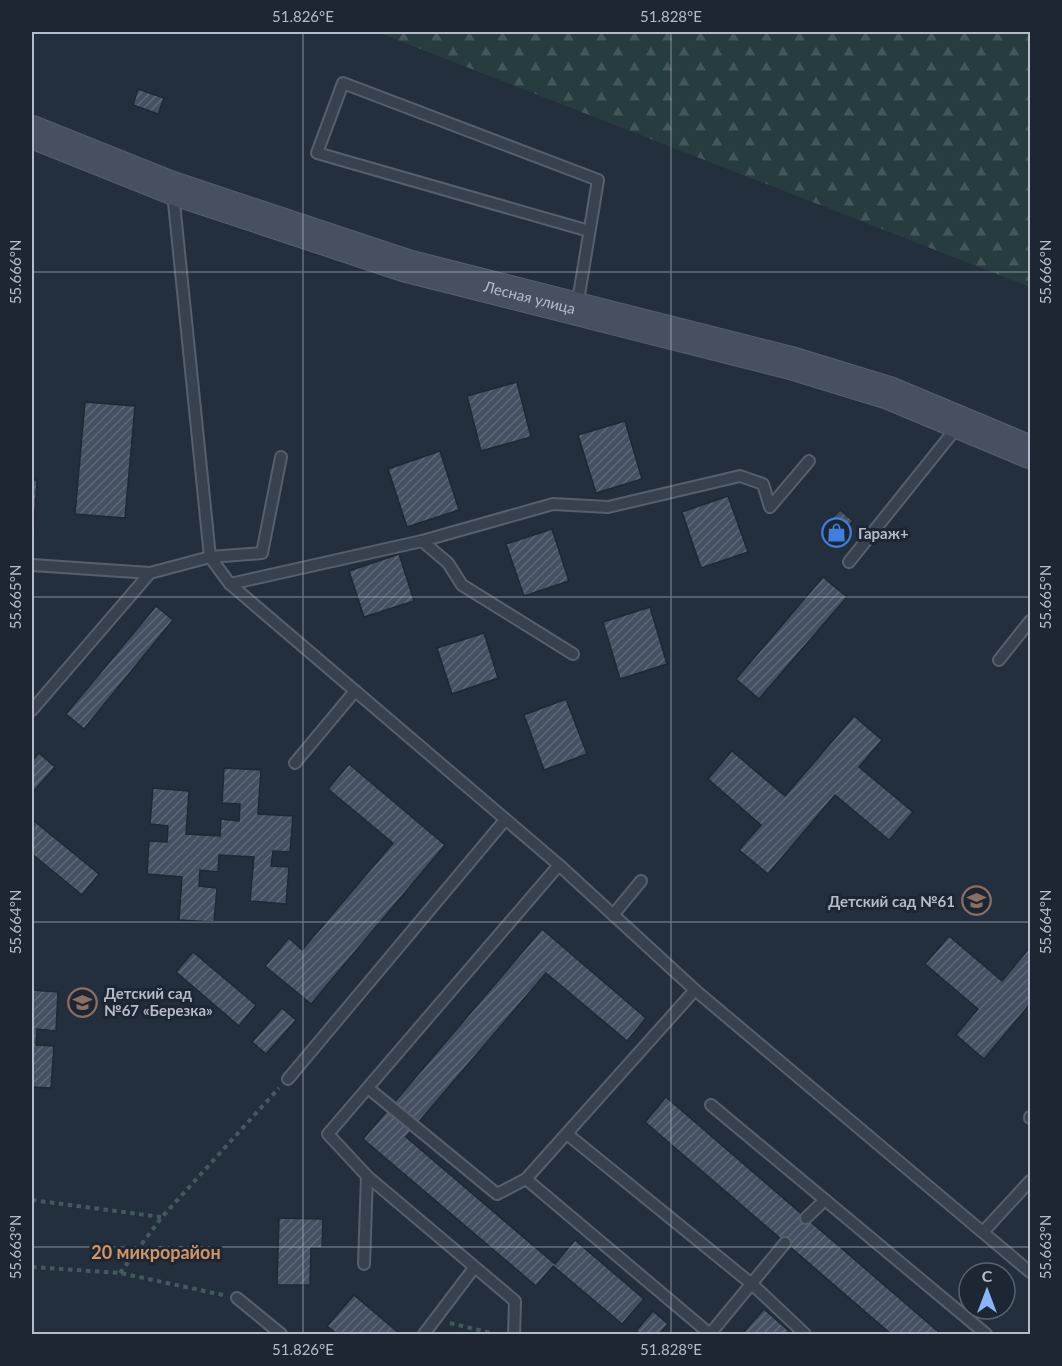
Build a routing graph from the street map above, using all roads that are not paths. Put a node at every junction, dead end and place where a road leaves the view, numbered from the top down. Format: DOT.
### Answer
graph roads {
  1 [pos="32,132"];
  2 [pos="172,188"];
  3 [pos="589,231"];
  4 [pos="576,309"];
  5 [pos="962,422"];
  6 [pos="1030,452"];
  7 [pos="281,458"];
  8 [pos="809,461"];
  9 [pos="422,541"];
  10 [pos="210,557"];
  11 [pos="849,562"];
  12 [pos="32,565"];
  13 [pos="150,573"];
  14 [pos="230,584"];
  15 [pos="1030,621"];
  16 [pos="573,654"];
  17 [pos="999,660"];
  18 [pos="355,691"];
  19 [pos="32,710"];
  20 [pos="295,763"];
  21 [pos="505,820"];
  22 [pos="559,865"];
  23 [pos="641,880"];
  24 [pos="613,915"];
  25 [pos="695,990"];
  26 [pos="288,1078"];
  27 [pos="368,1088"];
  28 [pos="711,1105"];
  29 [pos="567,1134"];
  30 [pos="367,1176"];
  31 [pos="526,1179"];
  32 [pos="1030,1181"];
  33 [pos="825,1200"];
  34 [pos="806,1218"];
  35 [pos="983,1232"];
  36 [pos="785,1243"];
  37 [pos="364,1264"];
  38 [pos="474,1268"];
  39 [pos="1030,1272"];
  40 [pos="753,1285"];
  41 [pos="237,1298"];
  42 [pos="710,1334"];
  43 [pos="280,1335"];
  44 [pos="424,1335"];
  45 [pos="514,1335"];
  46 [pos="805,1335"];
  47 [pos="986,1335"];
  1 -- 2 [label="main road, Лесная улица"];
  2 -- 4 [label="main road, Лесная улица"];
  2 -- 10 [label="lane"];
  3 -- 3 [label="lane"];
  3 -- 4 [label="lane"];
  4 -- 5 [label="main road, Лесная улица"];
  5 -- 6 [label="main road, Лесная улица"];
  5 -- 11 [label="lane"];
  7 -- 10 [label="lane"];
  8 -- 9 [label="lane"];
  9 -- 14 [label="lane"];
  9 -- 16 [label="lane"];
  10 -- 13 [label="lane"];
  10 -- 14 [label="lane"];
  12 -- 13 [label="lane"];
  13 -- 19 [label="lane"];
  14 -- 18 [label="lane"];
  15 -- 17 [label="lane"];
  18 -- 20 [label="lane"];
  18 -- 21 [label="lane"];
  21 -- 22 [label="lane"];
  21 -- 26 [label="lane"];
  22 -- 24 [label="lane"];
  22 -- 27 [label="lane"];
  23 -- 24 [label="lane"];
  24 -- 25 [label="lane"];
  25 -- 29 [label="lane"];
  25 -- 35 [label="lane"];
  27 -- 30 [label="lane"];
  27 -- 31 [label="lane"];
  28 -- 33 [label="lane"];
  29 -- 31 [label="lane"];
  29 -- 40 [label="lane"];
  30 -- 37 [label="lane"];
  30 -- 38 [label="lane"];
  31 -- 42 [label="lane"];
  32 -- 35 [label="lane"];
  33 -- 34 [label="lane"];
  33 -- 47 [label="lane"];
  35 -- 39 [label="lane"];
  36 -- 40 [label="lane"];
  38 -- 44 [label="lane"];
  38 -- 45 [label="lane"];
  40 -- 42 [label="lane"];
  40 -- 46 [label="lane"];
  41 -- 43 [label="lane"];
}
